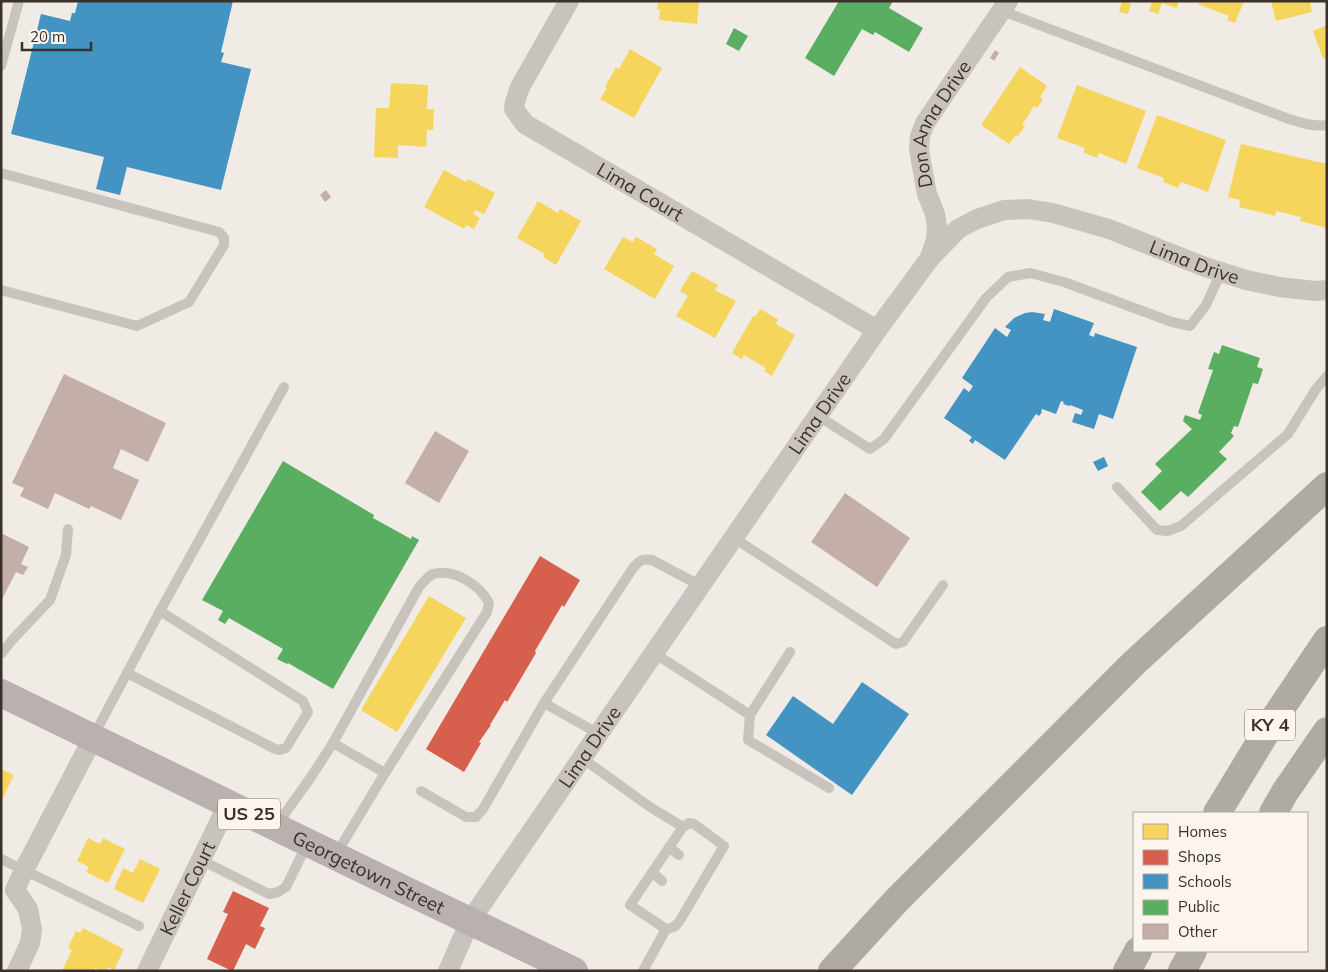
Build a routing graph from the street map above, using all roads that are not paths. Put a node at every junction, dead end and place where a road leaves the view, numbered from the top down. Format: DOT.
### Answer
graph roads {
  1 [pos="19,1"];
  2 [pos="569,1"];
  3 [pos="1005,4"];
  4 [pos="1,66"];
  5 [pos="1327,125"];
  6 [pos="1,174"];
  7 [pos="930,258"];
  8 [pos="1222,272"];
  9 [pos="1,290"];
  10 [pos="1327,290"];
  11 [pos="877,330"];
  12 [pos="1327,376"];
  13 [pos="284,387"];
  14 [pos="818,416"];
  15 [pos="1327,486"];
  16 [pos="1117,487"];
  17 [pos="68,529"];
  18 [pos="734,538"];
  19 [pos="943,585"];
  20 [pos="701,586"];
  21 [pos="160,611"];
  22 [pos="1327,640"];
  23 [pos="790,652"];
  24 [pos="1,654"];
  25 [pos="654,654"];
  26 [pos="127,673"];
  27 [pos="1,693"];
  28 [pos="544,703"];
  29 [pos="750,715"];
  30 [pos="1327,730"];
  31 [pos="599,734"];
  32 [pos="93,738"];
  33 [pos="333,743"];
  34 [pos="582,758"];
  35 [pos="385,773"];
  36 [pos="829,788"];
  37 [pos="421,791"];
  38 [pos="228,804"];
  39 [pos="1218,812"];
  40 [pos="1274,812"];
  41 [pos="275,827"];
  42 [pos="683,827"];
  43 [pos="308,843"];
  44 [pos="670,847"];
  45 [pos="679,855"];
  46 [pos="335,856"];
  47 [pos="1,859"];
  48 [pos="201,860"];
  49 [pos="24,870"];
  50 [pos="652,872"];
  51 [pos="662,880"];
  52 [pos="8,892"];
  53 [pos="470,921"];
  54 [pos="139,926"];
  55 [pos="666,929"];
  56 [pos="1137,952"];
  57 [pos="1192,952"];
  58 [pos="837,965"];
  59 [pos="17,971"];
  60 [pos="147,971"];
  61 [pos="448,971"];
  62 [pos="574,971"];
  63 [pos="643,971"];
  64 [pos="815,971"];
  65 [pos="1127,971"];
  66 [pos="1182,971"];
  1 -- 4 [label="lane"];
  2 -- 11 [label="street, Lima Court"];
  3 -- 5 [label="lane"];
  3 -- 7 [label="street, Don Anna Drive"];
  6 -- 9 [label="lane"];
  7 -- 8 [label="street, Lima Drive"];
  7 -- 11 [label="street, Lima Drive"];
  8 -- 10 [label="street, Lima Drive"];
  8 -- 14 [label="lane"];
  11 -- 14 [label="street, Lima Drive"];
  12 -- 16 [label="lane"];
  13 -- 21 [label="lane"];
  14 -- 18 [label="street, Lima Drive"];
  15 -- 58 [label="highway"];
  17 -- 24 [label="lane"];
  18 -- 19 [label="lane"];
  18 -- 20 [label="street, Lima Drive"];
  20 -- 25 [label="street, Lima Drive"];
  20 -- 28 [label="lane"];
  21 -- 26 [label="lane"];
  21 -- 26 [label="lane"];
  22 -- 39 [label="highway, KY 4"];
  23 -- 29 [label="lane"];
  25 -- 29 [label="lane"];
  25 -- 31 [label="street, Lima Drive"];
  26 -- 32 [label="lane"];
  27 -- 32 [label="main road, Georgetown Street / US 25"];
  28 -- 31 [label="lane"];
  28 -- 37 [label="lane"];
  29 -- 36 [label="lane"];
  30 -- 40 [label="highway, KY 4"];
  31 -- 34 [label="street, Lima Drive"];
  32 -- 38 [label="main road, Georgetown Street / US 25"];
  32 -- 49 [label="street"];
  33 -- 35 [label="lane"];
  33 -- 35 [label="lane"];
  33 -- 41 [label="lane"];
  34 -- 42 [label="lane"];
  34 -- 53 [label="street, Lima Drive"];
  35 -- 46 [label="lane"];
  38 -- 41 [label="main road, Georgetown Street / US 25"];
  38 -- 48 [label="street, Keller Court"];
  41 -- 43 [label="main road, Georgetown Street / US 25"];
  42 -- 44 [label="lane"];
  42 -- 55 [label="lane"];
  43 -- 46 [label="main road, Georgetown Street / US 25"];
  43 -- 48 [label="lane"];
  44 -- 45 [label="lane"];
  44 -- 50 [label="lane"];
  46 -- 53 [label="main road, Georgetown Street / US 25"];
  47 -- 49 [label="lane"];
  48 -- 60 [label="street, Keller Court"];
  49 -- 52 [label="street"];
  49 -- 54 [label="lane"];
  50 -- 51 [label="lane"];
  50 -- 55 [label="lane"];
  52 -- 59 [label="street"];
  53 -- 61 [label="street, Lima Drive"];
  53 -- 62 [label="main road, Georgetown Street / US 25"];
  55 -- 63 [label="lane"];
  56 -- 65 [label="highway"];
  57 -- 66 [label="highway"];
  58 -- 64 [label="highway"];
}
